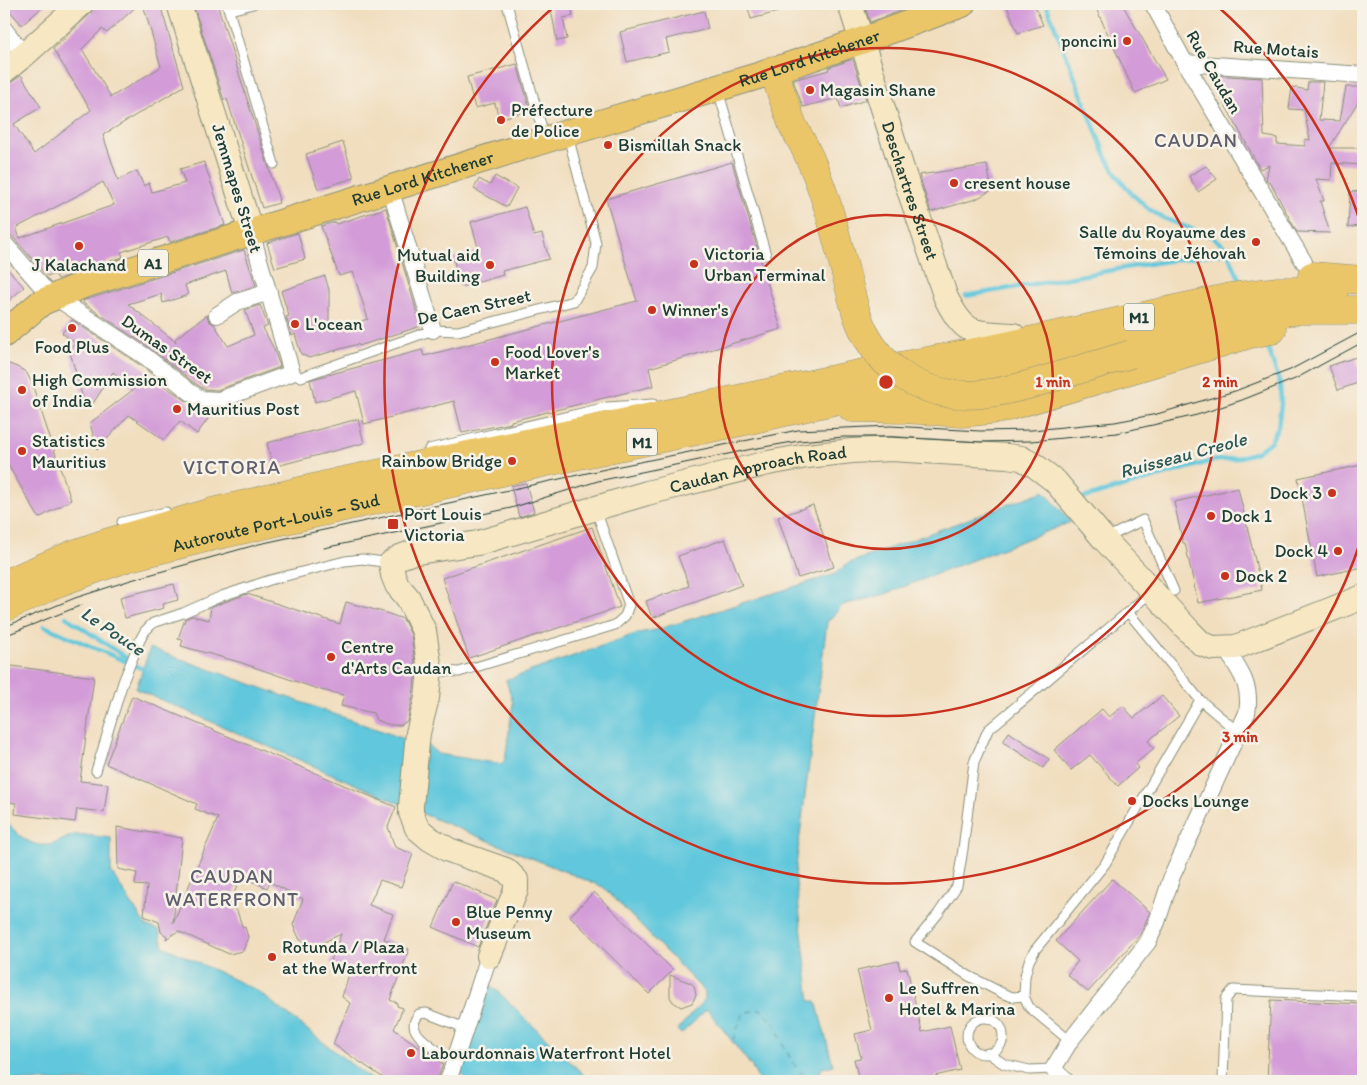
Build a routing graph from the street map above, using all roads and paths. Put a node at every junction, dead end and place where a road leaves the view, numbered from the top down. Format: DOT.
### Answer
graph roads {
  1 [pos="81,4"];
  2 [pos="179,4"];
  3 [pos="253,4"];
  4 [pos="507,4"];
  5 [pos="850,4"];
  6 [pos="962,4"];
  7 [pos="1153,4"];
  8 [pos="228,7"];
  9 [pos="4,29"];
  10 [pos="861,41"];
  11 [pos="24,55"];
  12 [pos="1185,63"];
  13 [pos="773,70"];
  14 [pos="4,71"];
  15 [pos="1363,75"];
  16 [pos="718,88"];
  17 [pos="556,137"];
  18 [pos="274,164"];
  19 [pos="390,188"];
  20 [pos="251,232"];
  21 [pos="4,243"];
  22 [pos="766,255"];
  23 [pos="1304,262"];
  24 [pos="1363,280"];
  25 [pos="269,292"];
  26 [pos="1363,294"];
  27 [pos="55,297"];
  28 [pos="1363,310"];
  29 [pos="1228,312"];
  30 [pos="218,315"];
  31 [pos="1363,328"];
  32 [pos="433,330"];
  33 [pos="4,334"];
  34 [pos="1013,335"];
  35 [pos="855,367"];
  36 [pos="296,375"];
  37 [pos="758,385"];
  38 [pos="790,400"];
  39 [pos="661,404"];
  40 [pos="422,451"];
  41 [pos="596,507"];
  42 [pos="171,511"];
  43 [pos="122,522"];
  44 [pos="1104,539"];
  45 [pos="454,548"];
  46 [pos="401,563"];
  47 [pos="4,584"];
  48 [pos="1163,591"];
  49 [pos="1363,597"];
  50 [pos="408,598"];
  51 [pos="4,608"];
  52 [pos="1128,612"];
  53 [pos="1225,648"];
  54 [pos="430,670"];
  55 [pos="1200,700"];
  56 [pos="1238,732"];
  57 [pos="96,771"];
  58 [pos="489,956"];
  59 [pos="1024,996"];
  60 [pos="1363,996"];
  61 [pos="465,1028"];
  62 [pos="1070,1040"];
  63 [pos="988,1053"];
  64 [pos="453,1061"];
  65 [pos="1053,1069"];
  66 [pos="448,1081"];
  67 [pos="1066,1081"];
  68 [pos="1223,1081"];
  1 -- 11 [label="street"];
  2 -- 20 [label="street, Jemmapes Street"];
  3 -- 8 [label="lane"];
  4 -- 17 [label="lane, De Caen Street"];
  5 -- 10 [label="street, Deschartres Street"];
  6 -- 10 [label="main road, Rue Lord Kitchener / A1"];
  7 -- 12 [label="street, Rue Caudan"];
  8 -- 18 [label="lane"];
  9 -- 11 [label="street"];
  10 -- 13 [label="main road, Rue Lord Kitchener / A1"];
  10 -- 34 [label="street, Deschartres Street"];
  11 -- 14 [label="street"];
  12 -- 15 [label="street, Rue Motais"];
  12 -- 23 [label="street, Rue Caudan"];
  13 -- 16 [label="main road, Rue Lord Kitchener / A1"];
  13 -- 29 [label="highway, bridge"];
  16 -- 17 [label="main road, Rue Lord Kitchener / A1"];
  16 -- 22 [label="lane"];
  17 -- 19 [label="main road, Rue Lord Kitchener / A1"];
  17 -- 32 [label="lane, De Caen Street"];
  19 -- 20 [label="main road, Rue Lord Kitchener / A1"];
  19 -- 32 [label="street"];
  20 -- 25 [label="street, Jemmapes Street"];
  20 -- 27 [label="main road, Rue Lord Kitchener / A1"];
  21 -- 27 [label="street, Dumas Street"];
  24 -- 29 [label="highway"];
  25 -- 30 [label="street"];
  25 -- 36 [label="street, Jemmapes Street"];
  26 -- 29 [label="highway, M1"];
  27 -- 33 [label="main road, A1"];
  27 -- 36 [label="street, Dumas Street"];
  28 -- 29 [label="highway, M1"];
  29 -- 31 [label="highway"];
  29 -- 34 [label="highway"];
  29 -- 38 [label="highway, Autoroute Port-Louis – Sud / M1"];
  29 -- 38 [label="highway, Autoroute Port-Louis – Sud / M1"];
  29 -- 38 [label="highway"];
  32 -- 36 [label="lane, De Caen Street"];
  34 -- 35 [label="highway"];
  35 -- 37 [label="lane"];
  35 -- 38 [label="highway"];
  38 -- 47 [label="highway, Autoroute Port-Louis – Sud / M1"];
  38 -- 51 [label="highway, Autoroute Port-Louis – Sud / M1"];
  39 -- 40 [label="lane"];
  41 -- 44 [label="street, Caudan Approach Road"];
  41 -- 45 [label="street, Caudan Approach Road"];
  41 -- 54 [label="lane"];
  42 -- 43 [label="lane"];
  44 -- 48 [label="street"];
  44 -- 48 [label="lane"];
  45 -- 46 [label="street"];
  45 -- 50 [label="street"];
  46 -- 50 [label="street"];
  46 -- 57 [label="lane"];
  48 -- 52 [label="lane"];
  48 -- 53 [label="street"];
  49 -- 53 [label="street"];
  50 -- 54 [label="street"];
  52 -- 55 [label="lane"];
  52 -- 59 [label="lane"];
  53 -- 56 [label="street"];
  54 -- 58 [label="street"];
  55 -- 56 [label="lane"];
  55 -- 59 [label="lane"];
  56 -- 62 [label="street"];
  58 -- 61 [label="street"];
  59 -- 62 [label="lane"];
  60 -- 68 [label="lane"];
  61 -- 64 [label="street"];
  61 -- 64 [label="lane"];
  62 -- 65 [label="street"];
  63 -- 63 [label="lane"];
  63 -- 65 [label="lane"];
  64 -- 66 [label="street"];
  65 -- 67 [label="street"];
}
